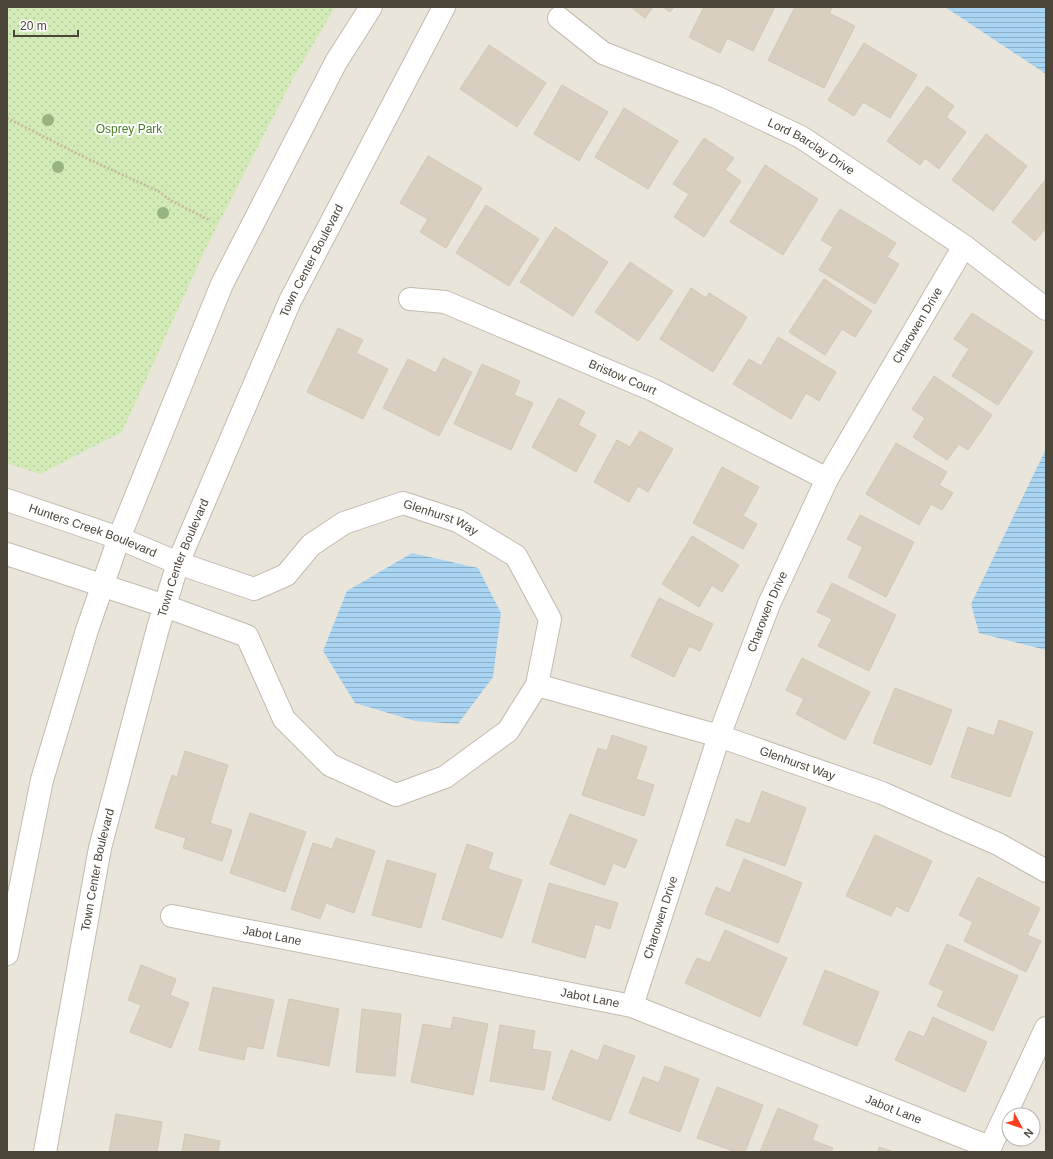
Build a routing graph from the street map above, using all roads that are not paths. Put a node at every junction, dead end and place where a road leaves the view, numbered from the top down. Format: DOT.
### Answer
graph roads {
  1 [pos="371,7"];
  2 [pos="444,7"];
  3 [pos="559,18"];
  4 [pos="964,246"];
  5 [pos="410,298"];
  6 [pos="1046,309"];
  7 [pos="827,479"];
  8 [pos="7,500"];
  9 [pos="118,538"];
  10 [pos="7,554"];
  11 [pos="178,563"];
  12 [pos="103,585"];
  13 [pos="165,606"];
  14 [pos="537,685"];
  15 [pos="718,736"];
  16 [pos="1046,871"];
  17 [pos="172,916"];
  18 [pos="7,954"];
  19 [pos="632,1006"];
  20 [pos="1046,1028"];
  21 [pos="989,1150"];
  22 [pos="45,1152"];
  1 -- 9 [label="street"];
  2 -- 11 [label="street, Town Center Boulevard"];
  3 -- 4 [label="street, Lord Barclay Drive"];
  4 -- 6 [label="street, Lord Barclay Drive"];
  4 -- 7 [label="street, Charowen Drive"];
  5 -- 7 [label="street, Bristow Court"];
  7 -- 15 [label="street, Charowen Drive"];
  8 -- 9 [label="street, Hunters Creek Boulevard"];
  9 -- 11 [label="street, Hunters Creek Boulevard"];
  9 -- 12 [label="street"];
  10 -- 12 [label="street"];
  11 -- 13 [label="street, Town Center Boulevard"];
  11 -- 14 [label="street, Glenhurst Way"];
  12 -- 13 [label="street"];
  12 -- 18 [label="street"];
  13 -- 14 [label="street, Glenhurst Way"];
  13 -- 22 [label="street, Town Center Boulevard"];
  14 -- 15 [label="street, Glenhurst Way"];
  15 -- 16 [label="street, Glenhurst Way"];
  15 -- 19 [label="street, Charowen Drive"];
  17 -- 19 [label="street, Jabot Lane"];
  19 -- 21 [label="street, Jabot Lane"];
  20 -- 21 [label="street"];
}
